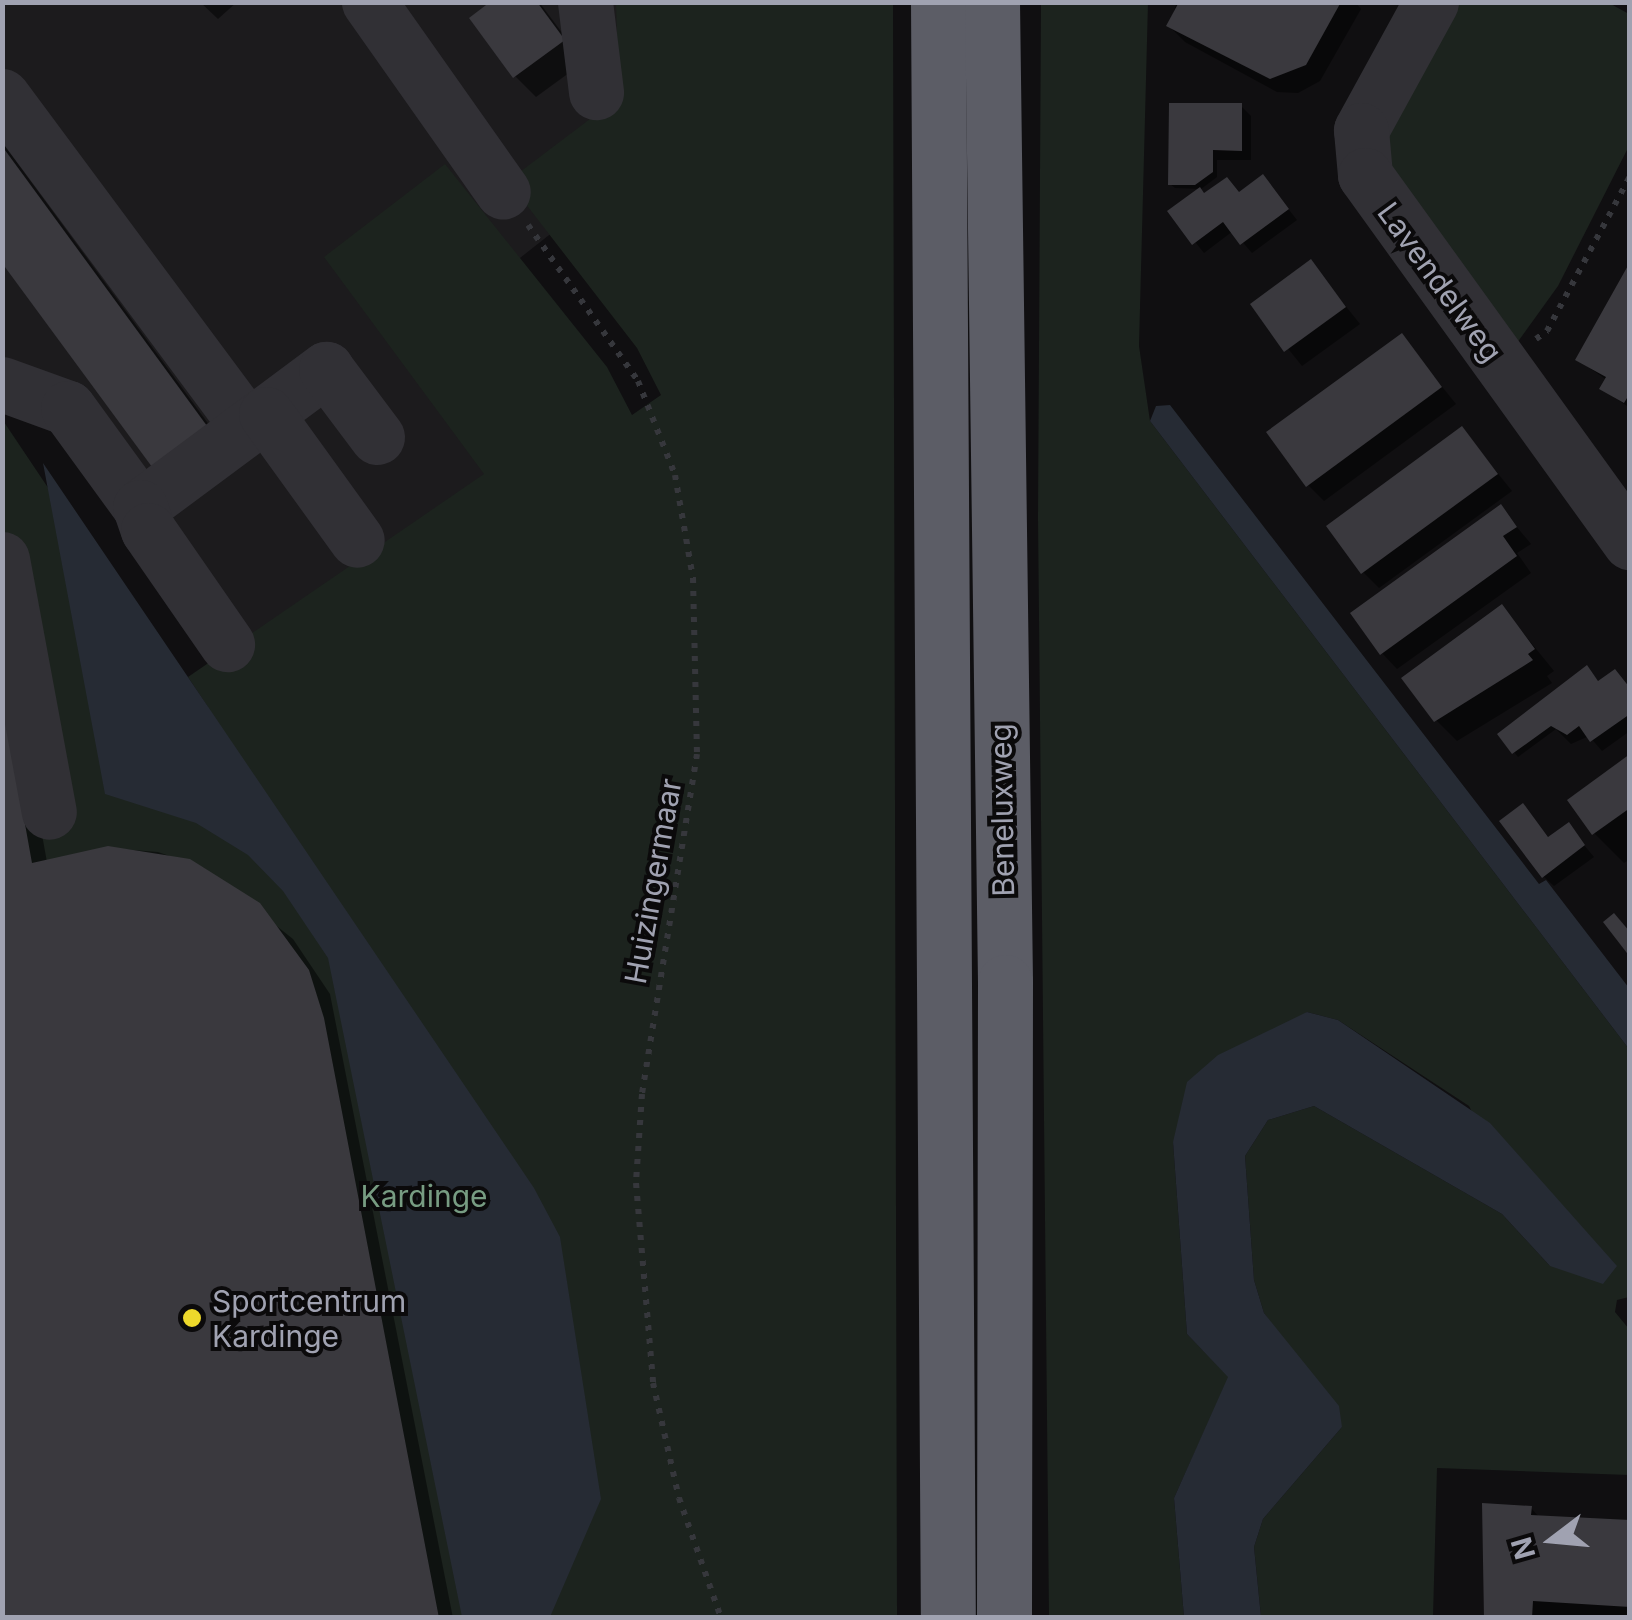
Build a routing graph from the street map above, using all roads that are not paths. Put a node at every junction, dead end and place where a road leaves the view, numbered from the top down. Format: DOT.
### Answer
graph roads {
  1 [pos="585,2"];
  2 [pos="938,2"];
  3 [pos="992,2"];
  4 [pos="1431,2"];
  5 [pos="384,8"];
  6 [pos="596,92"];
  7 [pos="2,96"];
  8 [pos="503,192"];
  9 [pos="2,384"];
  10 [pos="257,420"];
  11 [pos="377,437"];
  12 [pos="140,506"];
  13 [pos="357,540"];
  14 [pos="1630,543"];
  15 [pos="2,559"];
  16 [pos="227,644"];
  17 [pos="49,812"];
  18 [pos="946,1604"];
  19 [pos="1004,1618"];
  1 -- 6 [label="street"];
  2 -- 18 [label="highway, Beneluxweg"];
  3 -- 19 [label="highway, Beneluxweg"];
  4 -- 14 [label="street, Lavendelweg"];
  5 -- 8 [label="street"];
  7 -- 10 [label="street"];
  9 -- 12 [label="street"];
  10 -- 11 [label="street"];
  10 -- 12 [label="street"];
  10 -- 13 [label="street"];
  12 -- 16 [label="street"];
  15 -- 17 [label="street"];
}
